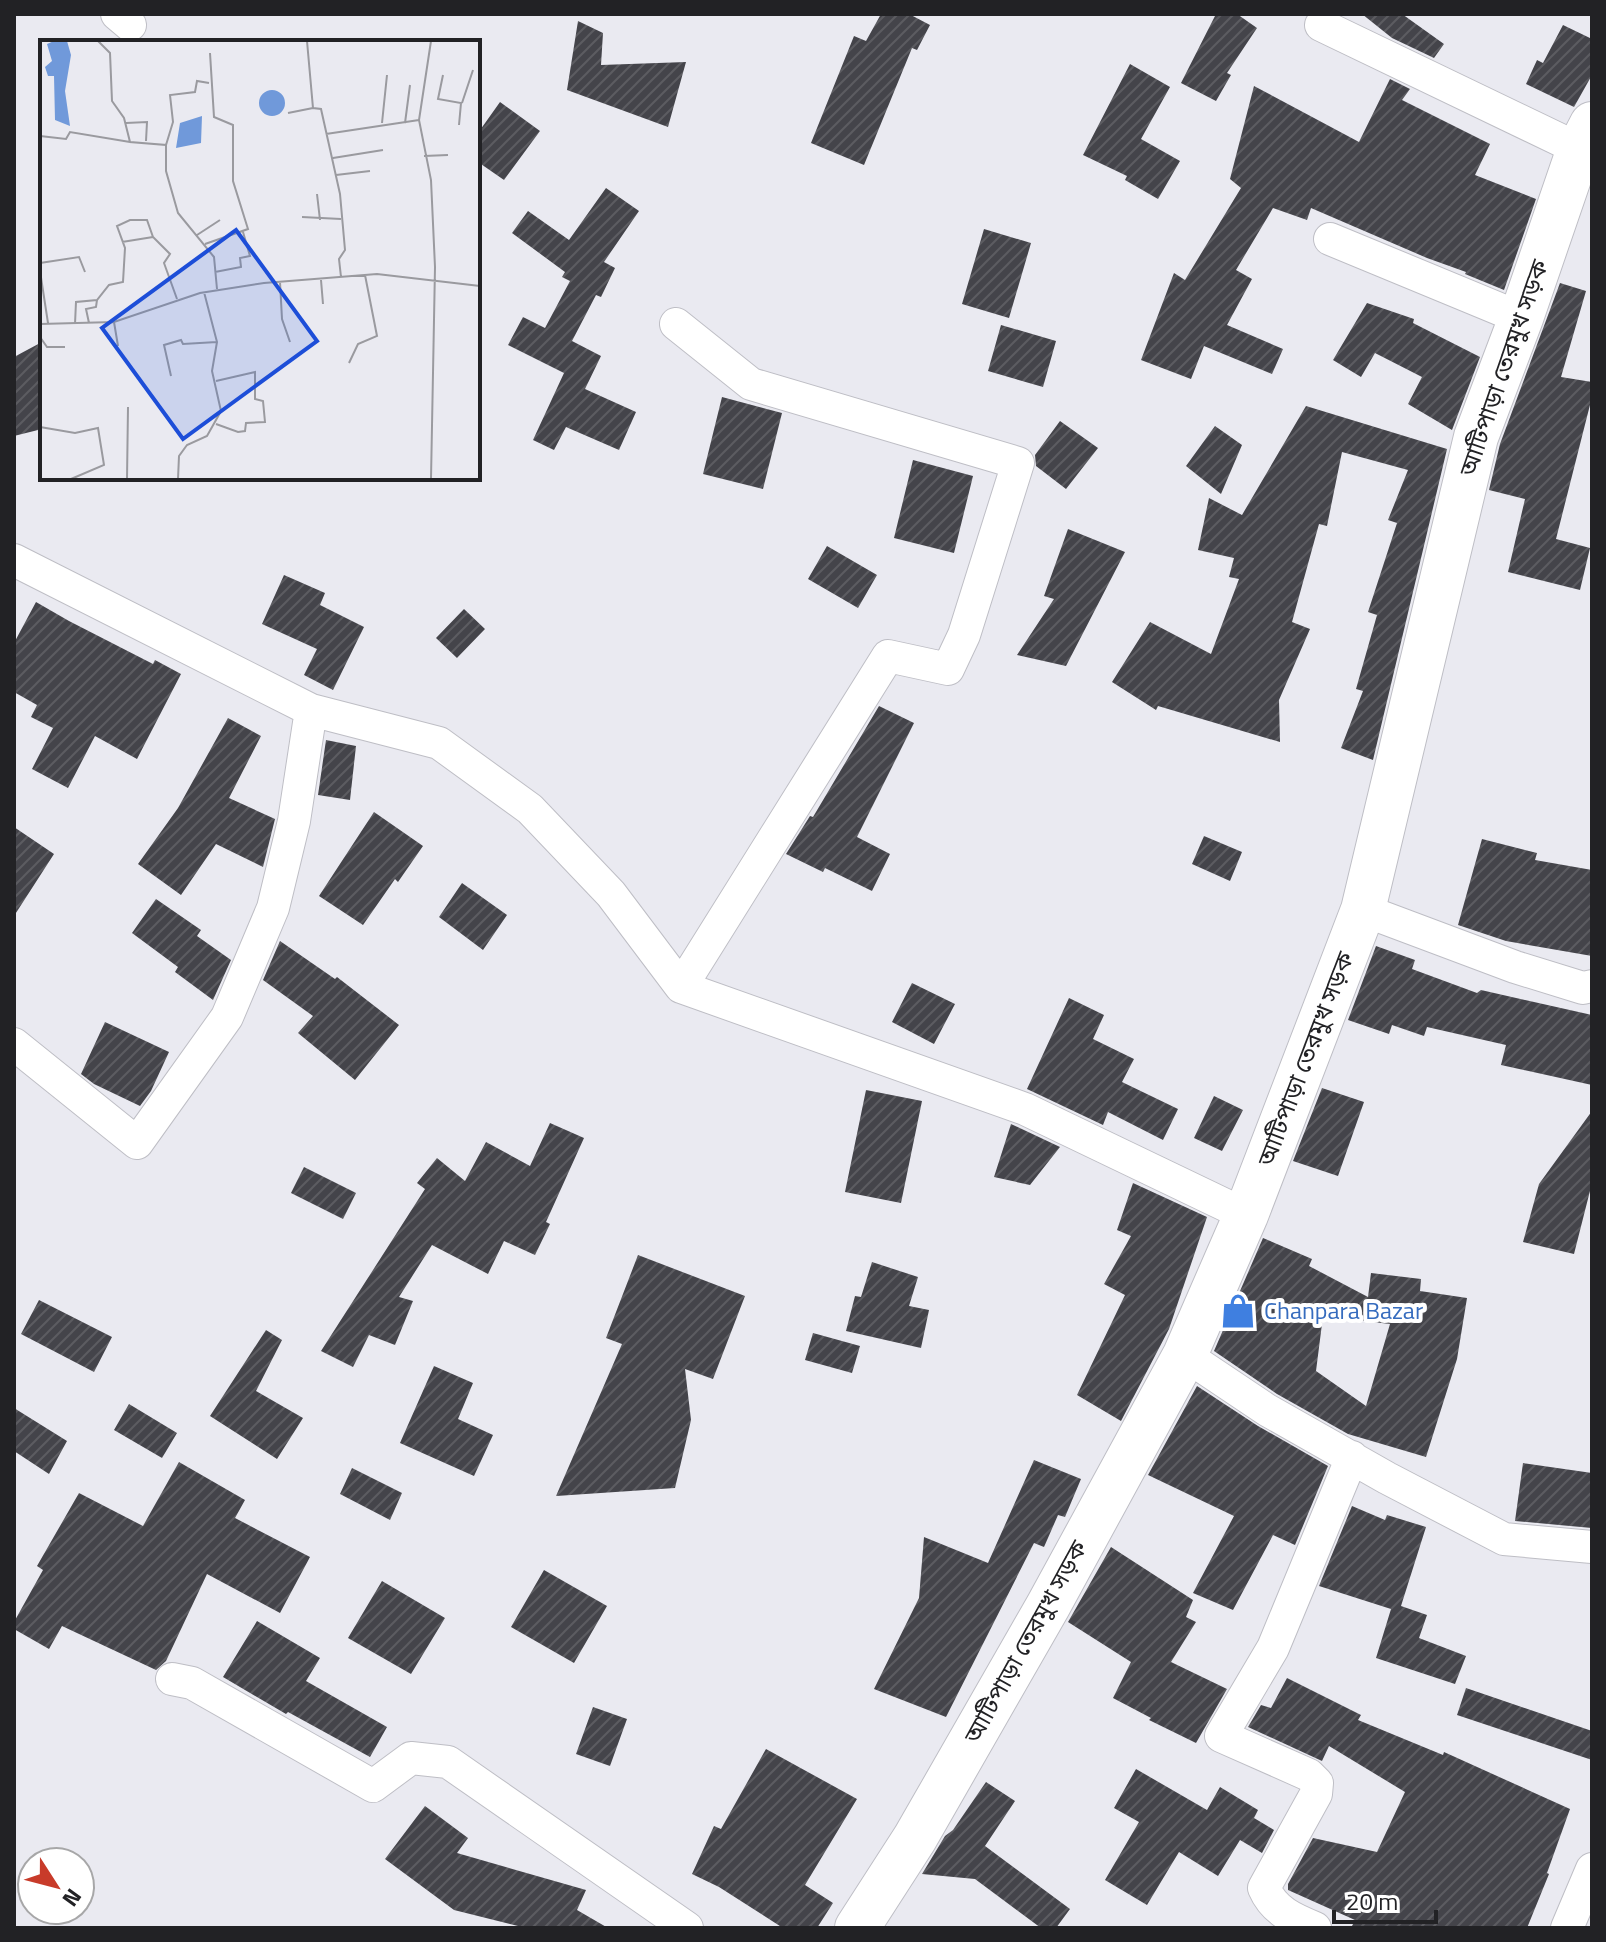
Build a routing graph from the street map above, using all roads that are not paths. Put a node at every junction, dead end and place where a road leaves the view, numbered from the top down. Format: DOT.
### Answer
graph roads {
  1 [pos="1321,25"];
  2 [pos="1585,136"];
  3 [pos="1330,239"];
  4 [pos="1521,318"];
  5 [pos="676,324"];
  6 [pos="14,560"];
  7 [pos="311,710"];
  8 [pos="1363,910"];
  9 [pos="1592,986"];
  10 [pos="681,987"];
  11 [pos="14,1044"];
  12 [pos="1246,1215"];
  13 [pos="1185,1355"];
  14 [pos="1352,1457"];
  15 [pos="1592,1547"];
  16 [pos="172,1679"];
  17 [pos="1592,1869"];
  18 [pos="687,1928"];
  19 [pos="857,1928"];
  20 [pos="1315,1928"];
  21 [pos="1567,1928"];
  1 -- 2 [label="street"];
  2 -- 4 [label="main road, আটিপাড়া তেরমুখ সড়ক"];
  3 -- 4 [label="street"];
  4 -- 8 [label="main road, আটিপাড়া তেরমুখ সড়ক"];
  5 -- 10 [label="street"];
  6 -- 7 [label="street"];
  7 -- 10 [label="street"];
  7 -- 11 [label="street"];
  8 -- 9 [label="street"];
  8 -- 12 [label="main road, আটিপাড়া তেরমুখ সড়ক"];
  10 -- 12 [label="street"];
  12 -- 13 [label="main road, আটিপাড়া তেরমুখ সড়ক"];
  13 -- 14 [label="street"];
  13 -- 19 [label="main road, আটিপাড়া তেরমুখ সড়ক"];
  14 -- 15 [label="street"];
  14 -- 20 [label="street"];
  16 -- 18 [label="street"];
  17 -- 21 [label="street"];
}
